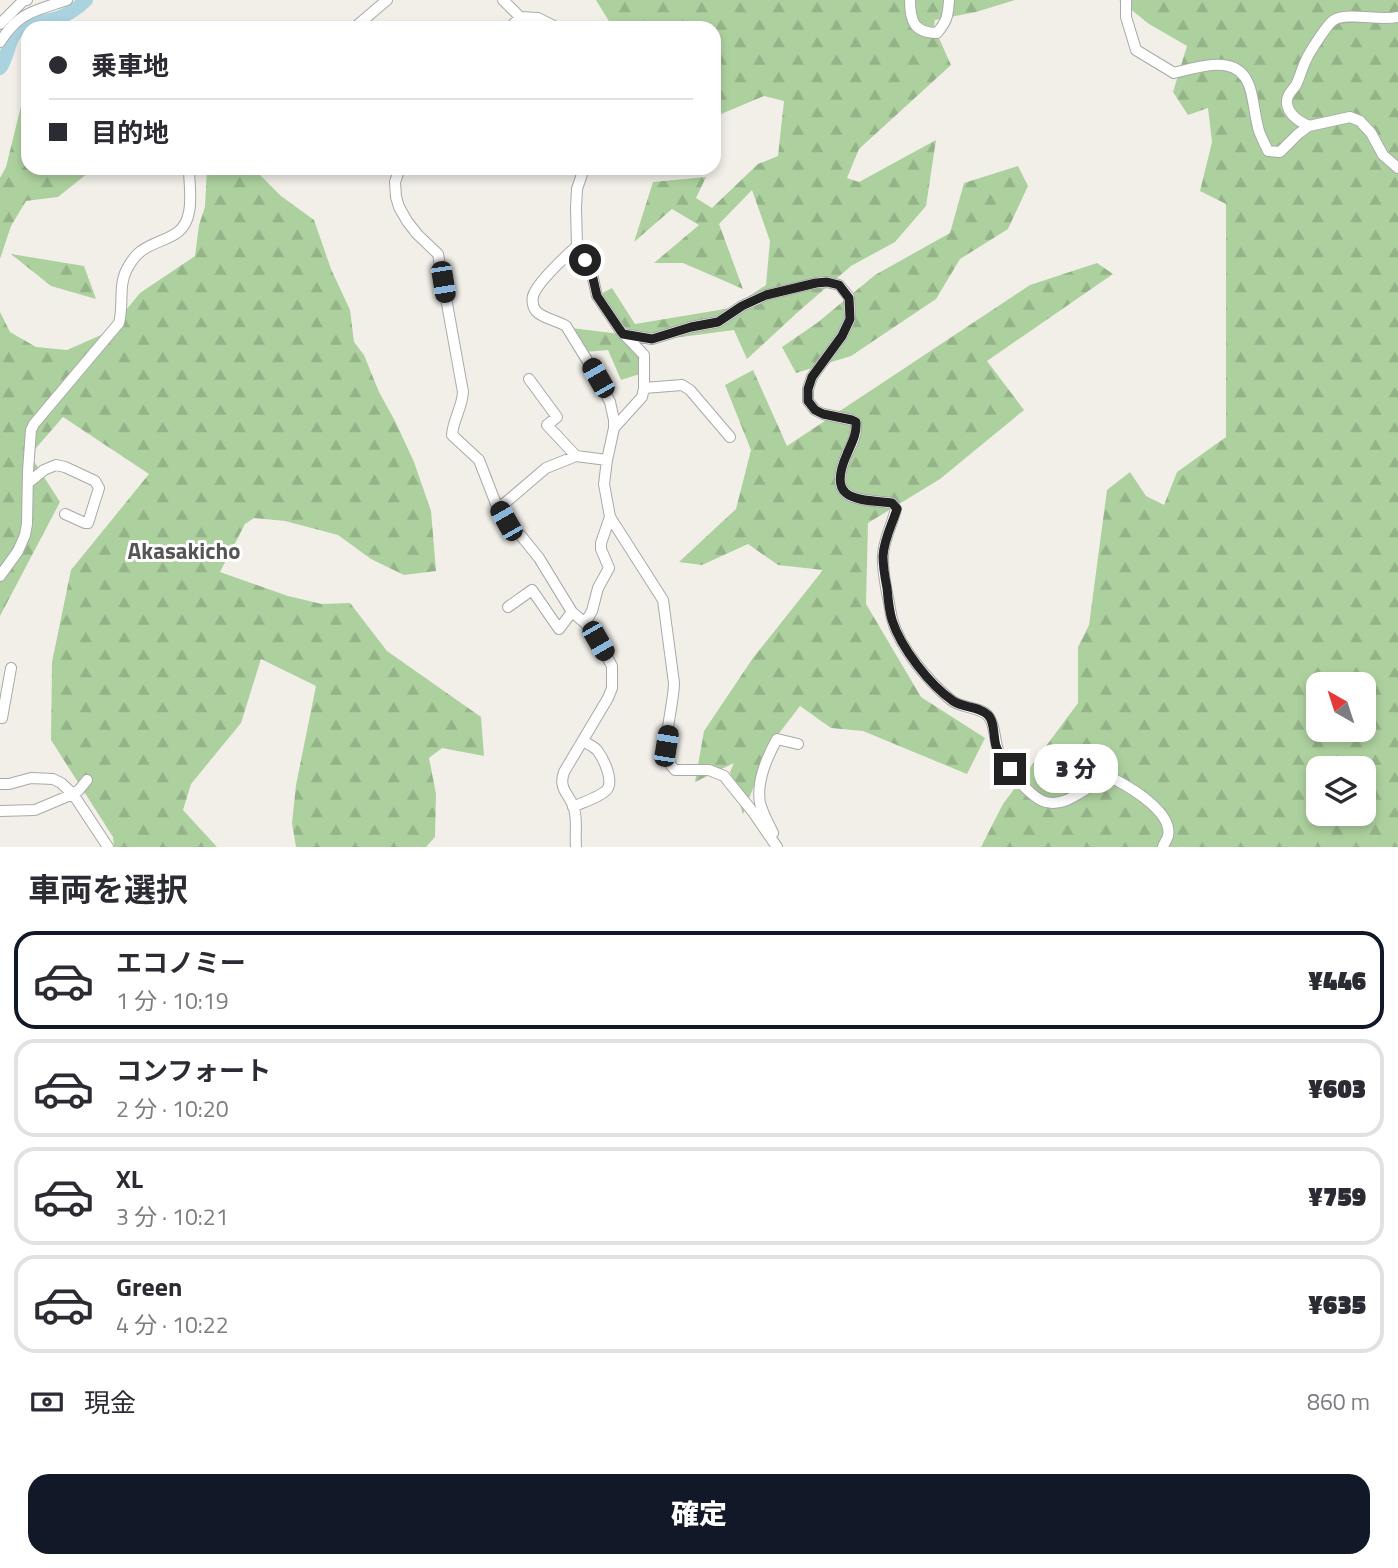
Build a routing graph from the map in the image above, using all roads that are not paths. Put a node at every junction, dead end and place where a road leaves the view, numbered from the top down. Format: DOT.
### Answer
graph roads {
  1 [pos="27,0"];
  2 [pos="67,0"];
  3 [pos="387,0"];
  4 [pos="503,0"];
  5 [pos="910,0"];
  6 [pos="949,0"];
  7 [pos="1126,0"];
  8 [pos="520,17"];
  9 [pos="1398,17"];
  10 [pos="362,21"];
  11 [pos="516,21"];
  12 [pos="544,21"];
  13 [pos="0,24"];
  14 [pos="0,42"];
  15 [pos="1309,126"];
  16 [pos="1398,168"];
  17 [pos="189,175"];
  18 [pos="397,175"];
  19 [pos="582,175"];
  20 [pos="577,246"];
  21 [pos="623,334"];
  22 [pos="529,379"];
  23 [pos="644,388"];
  24 [pos="614,428"];
  25 [pos="730,437"];
  26 [pos="576,456"];
  27 [pos="607,460"];
  28 [pos="28,484"];
  29 [pos="498,509"];
  30 [pos="65,514"];
  31 [pos="610,517"];
  32 [pos="0,576"];
  33 [pos="508,607"];
  34 [pos="572,612"];
  35 [pos="585,623"];
  36 [pos="11,668"];
  37 [pos="0,718"];
  38 [pos="583,741"];
  39 [pos="798,744"];
  40 [pos="87,780"];
  41 [pos="0,784"];
  42 [pos="72,794"];
  43 [pos="573,807"];
  44 [pos="0,811"];
  45 [pos="108,847"];
  46 [pos="576,847"];
  47 [pos="778,847"];
  48 [pos="1163,847"];
  1 -- 13 [label="street"];
  2 -- 14 [label="street"];
  3 -- 10 [label="street"];
  4 -- 8 [label="street"];
  5 -- 6 [label="street"];
  7 -- 15 [label="street"];
  8 -- 11 [label="street"];
  8 -- 12 [label="street"];
  9 -- 15 [label="street"];
  15 -- 16 [label="street"];
  17 -- 28 [label="street"];
  18 -- 29 [label="street"];
  19 -- 20 [label="street"];
  20 -- 21 [label="street"];
  20 -- 24 [label="street"];
  21 -- 23 [label="street"];
  21 -- 48 [label="street"];
  22 -- 26 [label="street"];
  23 -- 24 [label="street"];
  23 -- 25 [label="street"];
  24 -- 27 [label="street"];
  26 -- 27 [label="street"];
  26 -- 29 [label="street"];
  27 -- 31 [label="street"];
  28 -- 30 [label="street"];
  28 -- 32 [label="street"];
  29 -- 34 [label="street"];
  31 -- 35 [label="street"];
  31 -- 47 [label="street"];
  33 -- 34 [label="street"];
  34 -- 35 [label="street"];
  35 -- 38 [label="street"];
  36 -- 37 [label="street"];
  38 -- 43 [label="street"];
  38 -- 43 [label="street"];
  39 -- 47 [label="street"];
  40 -- 42 [label="street"];
  41 -- 42 [label="street"];
  42 -- 44 [label="street"];
  42 -- 45 [label="street"];
  43 -- 46 [label="street"];
}
